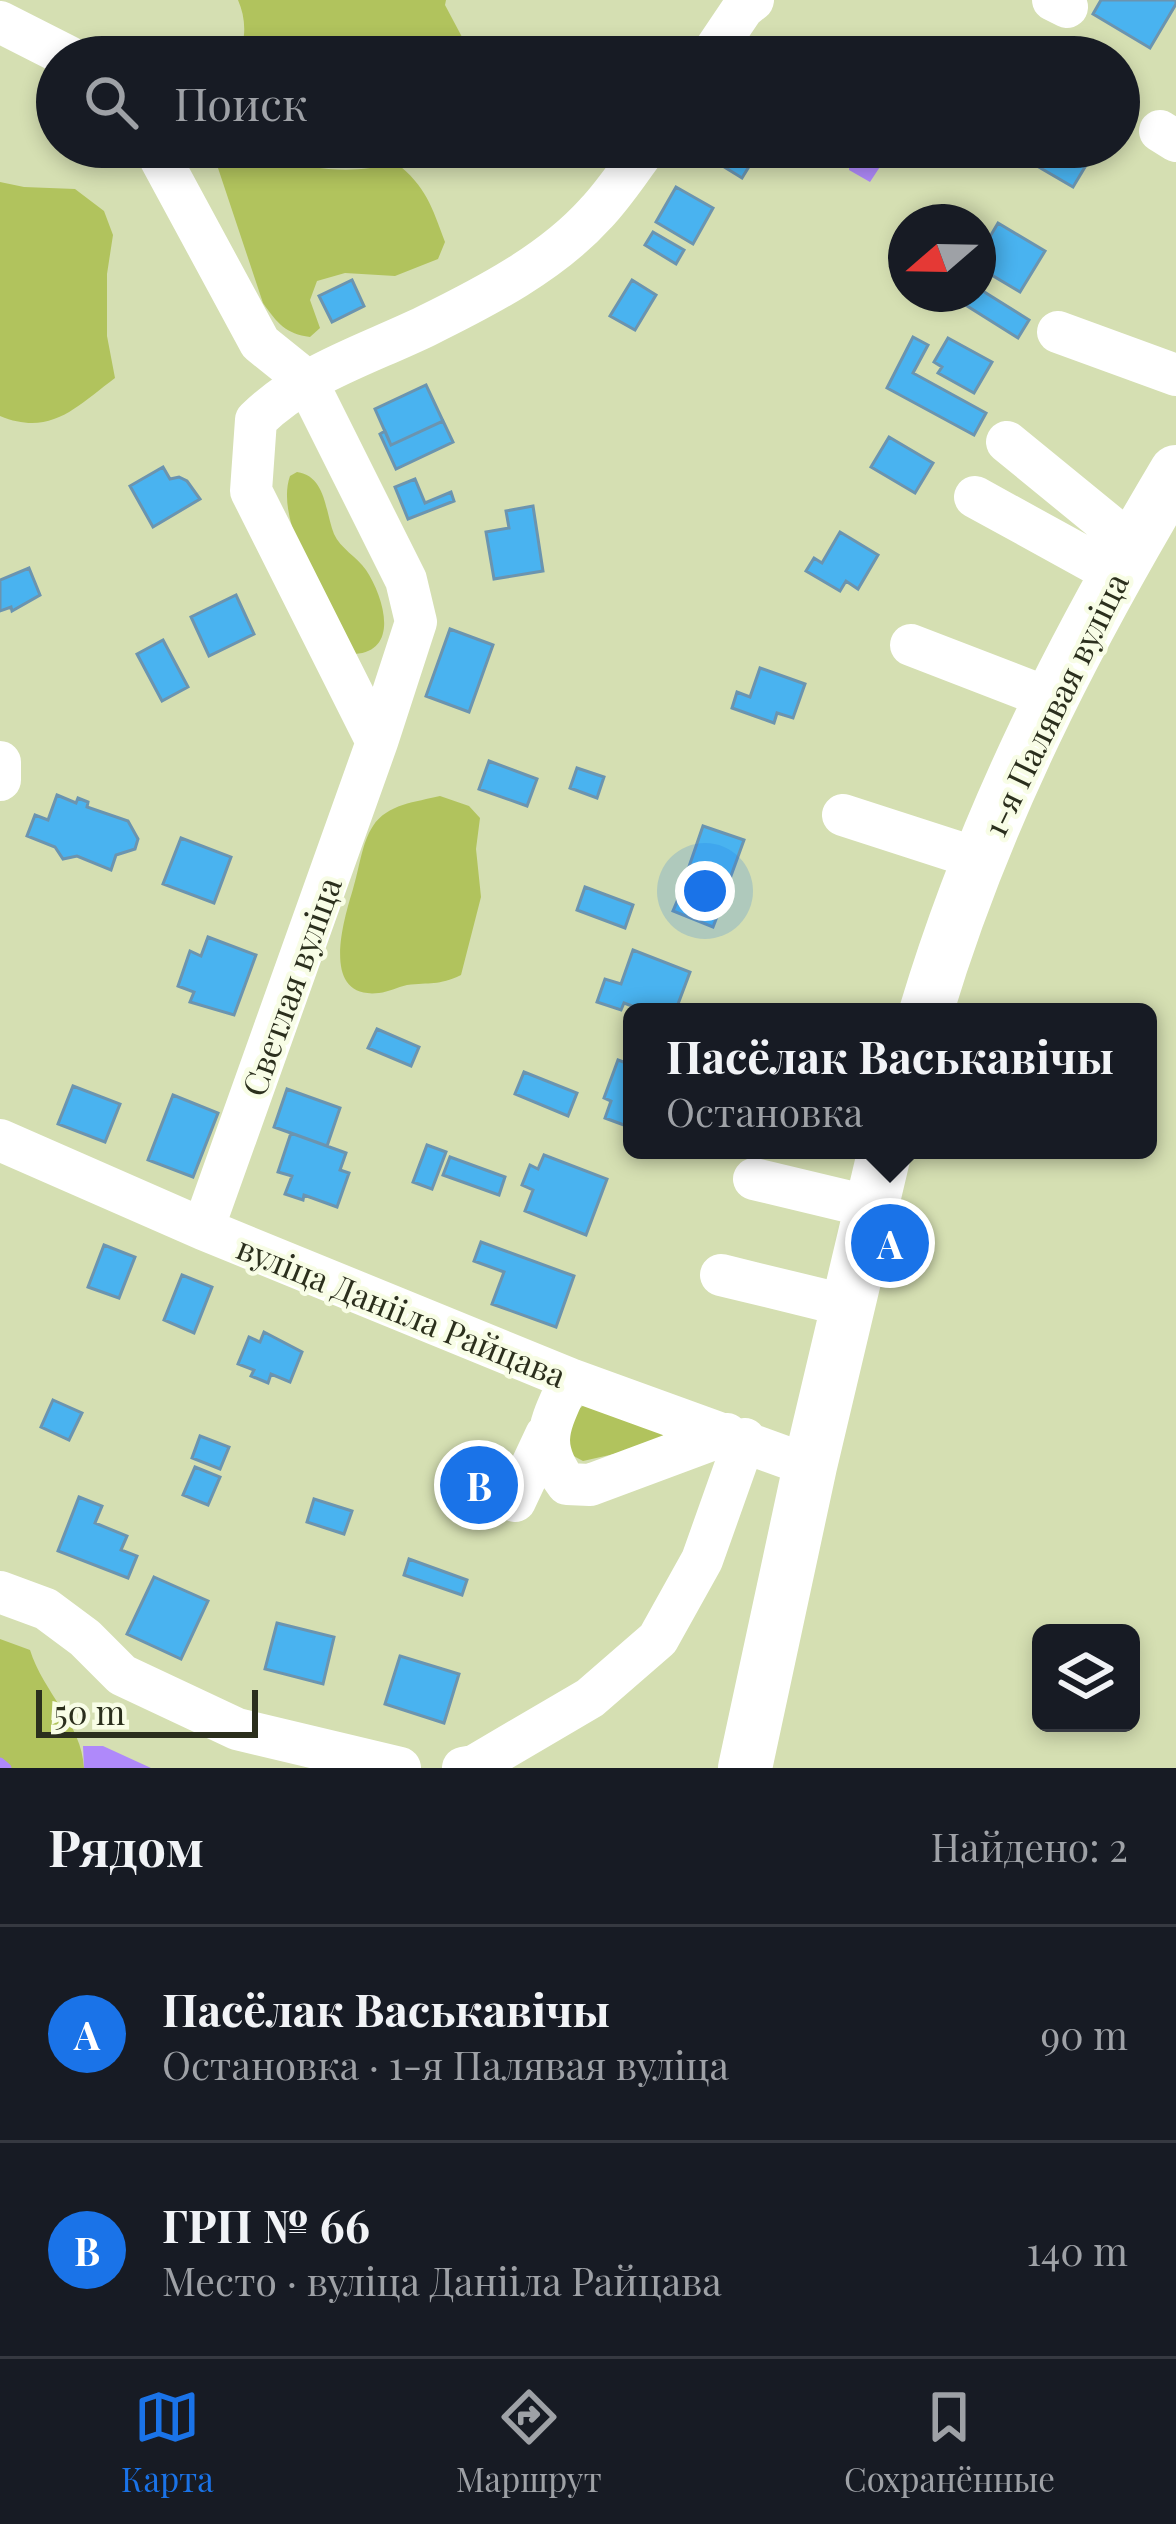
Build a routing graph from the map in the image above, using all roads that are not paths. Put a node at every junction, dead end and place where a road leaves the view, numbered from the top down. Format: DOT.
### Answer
graph roads {
  1 [pos="753,0"];
  2 [pos="0,22"];
  3 [pos="724,36"];
  4 [pos="36,40"];
  5 [pos="165,168"];
  6 [pos="631,168"];
  7 [pos="1058,332"];
  8 [pos="1176,375"];
  9 [pos="307,380"];
  10 [pos="1007,442"];
  11 [pos="1176,472"];
  12 [pos="975,497"];
  13 [pos="1124,559"];
  14 [pos="911,645"];
  15 [pos="1051,700"];
  16 [pos="377,742"];
  17 [pos="0,762"];
  18 [pos="0,779"];
  19 [pos="843,814"];
  20 [pos="979,859"];
  21 [pos="929,1003"];
  22 [pos="0,1140"];
  23 [pos="883,1159"];
  24 [pos="754,1179"];
  25 [pos="871,1207"];
  26 [pos="203,1229"];
  27 [pos="721,1275"];
  28 [pos="848,1306"];
  29 [pos="570,1378"];
  30 [pos="546,1436"];
  31 [pos="736,1437"];
  32 [pos="810,1466"];
  33 [pos="515,1501"];
  34 [pos="0,1592"];
  35 [pos="400,1768"];
  36 [pos="463,1768"];
  37 [pos="745,1768"];
  1 -- 3 [label="street"];
  2 -- 4 [label="street"];
  5 -- 9 [label="street"];
  6 -- 9 [label="street"];
  7 -- 8 [label="street"];
  9 -- 16 [label="street, Светлая вуліца"];
  9 -- 16 [label="street"];
  10 -- 13 [label="street"];
  11 -- 13 [label="main road, 1-я Палявая вуліца"];
  12 -- 13 [label="street"];
  13 -- 15 [label="main road, 1-я Палявая вуліца"];
  14 -- 15 [label="street"];
  15 -- 20 [label="main road, 1-я Палявая вуліца"];
  16 -- 26 [label="street, Светлая вуліца"];
  17 -- 18 [label="street"];
  19 -- 20 [label="street"];
  20 -- 21 [label="main road, 1-я Палявая вуліца"];
  22 -- 26 [label="street, вуліца Данііла Райцава"];
  23 -- 25 [label="main road"];
  24 -- 25 [label="street"];
  25 -- 28 [label="main road"];
  26 -- 29 [label="street, вуліца Данііла Райцава"];
  27 -- 28 [label="street"];
  28 -- 32 [label="main road"];
  29 -- 30 [label="street"];
  29 -- 31 [label="street, вуліца Данііла Райцава"];
  30 -- 31 [label="street"];
  30 -- 33 [label="street"];
  31 -- 32 [label="street, вуліца Данііла Райцава"];
  31 -- 36 [label="street"];
  32 -- 37 [label="main road"];
  34 -- 35 [label="street"];
}
